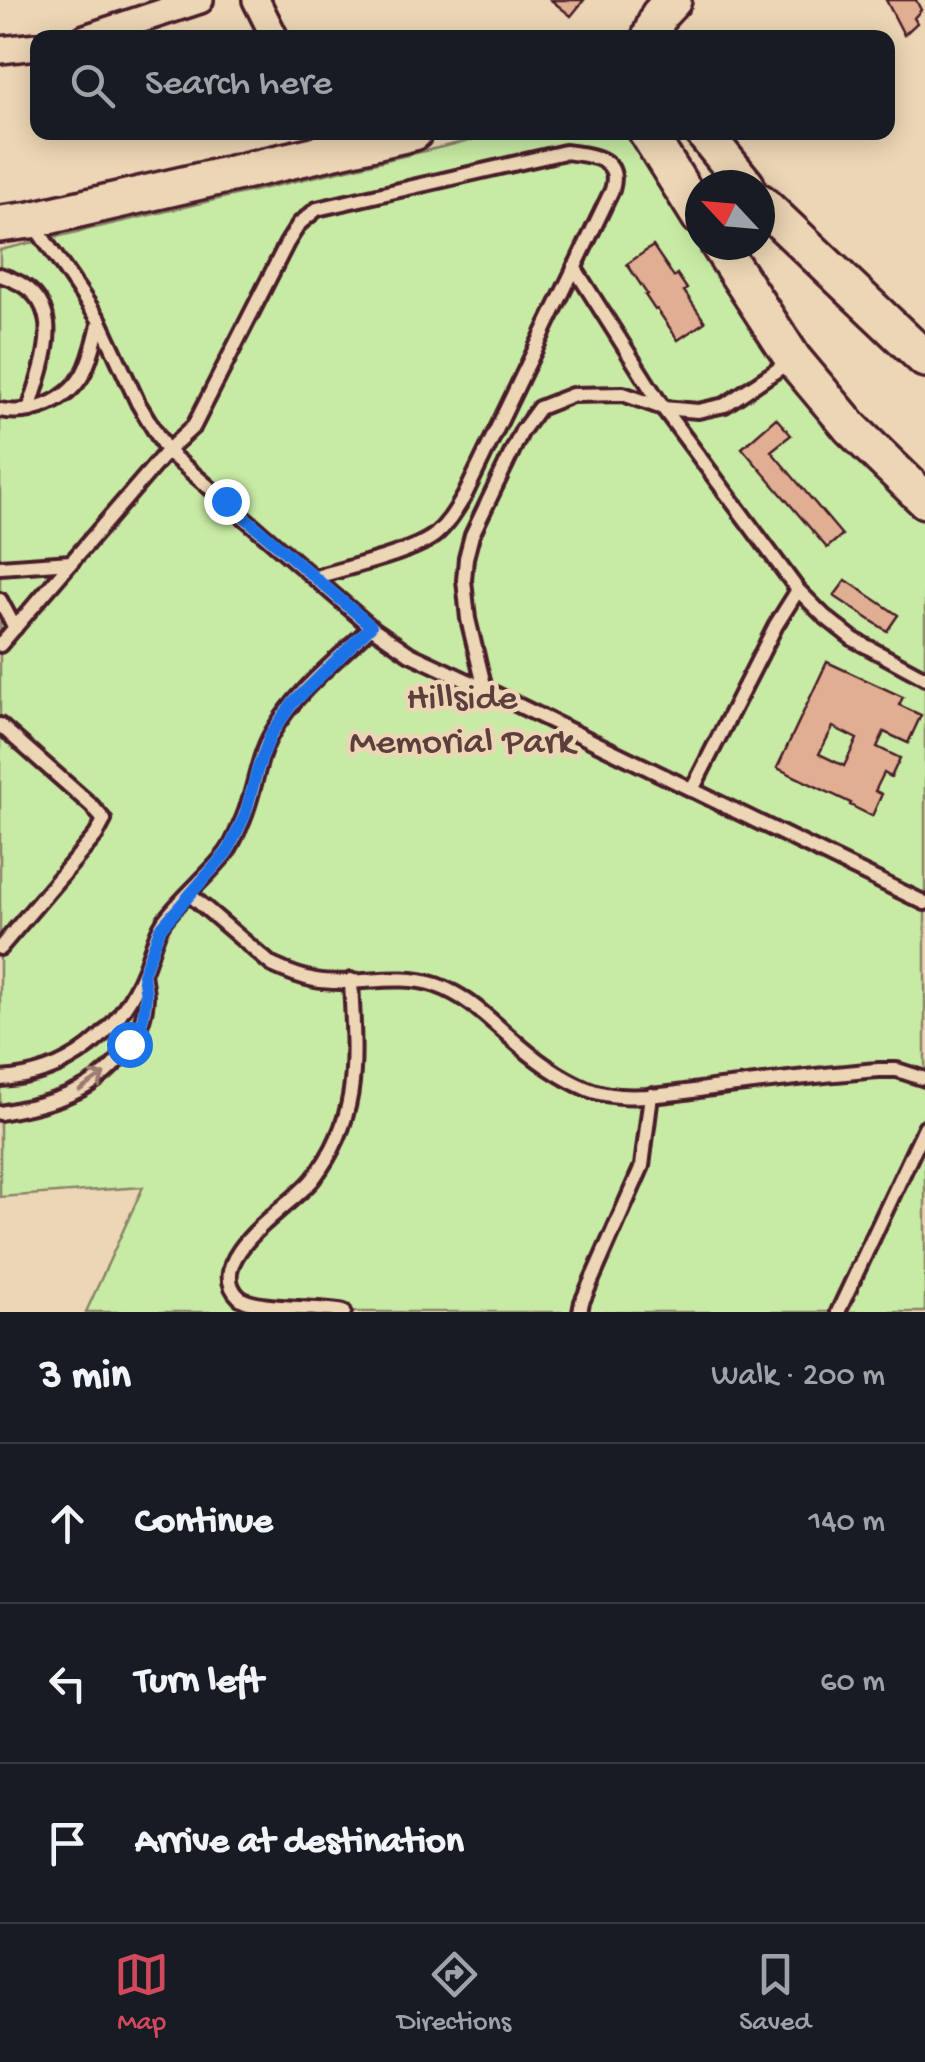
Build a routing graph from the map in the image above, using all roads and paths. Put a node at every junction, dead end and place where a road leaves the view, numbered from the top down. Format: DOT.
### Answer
graph roads {
  1 [pos="200,0"];
  2 [pos="256,0"];
  3 [pos="673,0"];
  4 [pos="109,30"];
  5 [pos="271,30"];
  6 [pos="654,30"];
  7 [pos="30,47"];
  8 [pos="0,50"];
  9 [pos="341,140"];
  10 [pos="652,140"];
  11 [pos="709,140"];
  12 [pos="314,143"];
  13 [pos="734,170"];
  14 [pos="685,192"];
  15 [pos="775,216"];
  16 [pos="16,222"];
  17 [pos="728,260"];
  18 [pos="574,267"];
  19 [pos="0,274"];
  20 [pos="100,320"];
  21 [pos="794,359"];
  22 [pos="925,359"];
  23 [pos="662,408"];
  24 [pos="0,410"];
  25 [pos="29,410"];
  26 [pos="167,451"];
  27 [pos="925,500"];
  28 [pos="71,562"];
  29 [pos="0,567"];
  30 [pos="316,577"];
  31 [pos="798,590"];
  32 [pos="0,600"];
  33 [pos="371,626"];
  34 [pos="14,628"];
  35 [pos="0,645"];
  36 [pos="925,678"];
  37 [pos="485,688"];
  38 [pos="0,725"];
  39 [pos="692,790"];
  40 [pos="189,894"];
  41 [pos="925,903"];
  42 [pos="0,948"];
  43 [pos="143,974"];
  44 [pos="350,980"];
  45 [pos="0,1079"];
  46 [pos="925,1079"];
  47 [pos="651,1095"];
  48 [pos="0,1113"];
  49 [pos="925,1126"];
  50 [pos="344,1312"];
  51 [pos="580,1312"];
  52 [pos="838,1312"];
  1 -- 4 [label="street"];
  2 -- 5 [label="street"];
  3 -- 6 [label="street"];
  7 -- 8 [label="street"];
  9 -- 12 [label="street"];
  10 -- 14 [label="street"];
  11 -- 13 [label="street"];
  12 -- 16 [label="street"];
  15 -- 22 [label="street"];
  16 -- 20 [label="lane"];
  17 -- 21 [label="street"];
  18 -- 23 [label="lane"];
  18 -- 26 [label="lane"];
  18 -- 30 [label="lane"];
  19 -- 25 [label="lane"];
  20 -- 25 [label="lane"];
  20 -- 26 [label="lane"];
  21 -- 23 [label="lane"];
  21 -- 27 [label="street"];
  23 -- 31 [label="lane"];
  23 -- 37 [label="lane"];
  24 -- 25 [label="lane"];
  26 -- 28 [label="lane"];
  26 -- 30 [label="lane"];
  28 -- 29 [label="lane"];
  28 -- 34 [label="lane"];
  30 -- 33 [label="lane"];
  31 -- 36 [label="lane"];
  31 -- 39 [label="lane"];
  32 -- 34 [label="lane"];
  33 -- 37 [label="lane"];
  33 -- 40 [label="lane"];
  34 -- 35 [label="lane"];
  37 -- 39 [label="lane"];
  38 -- 42 [label="lane"];
  39 -- 41 [label="lane"];
  40 -- 43 [label="lane"];
  40 -- 44 [label="lane"];
  43 -- 45 [label="lane"];
  48 -- 43 [label="lane, one-way"];
  44 -- 47 [label="lane"];
  44 -- 50 [label="lane"];
  46 -- 47 [label="lane"];
  47 -- 51 [label="lane"];
  49 -- 52 [label="lane"];
}
